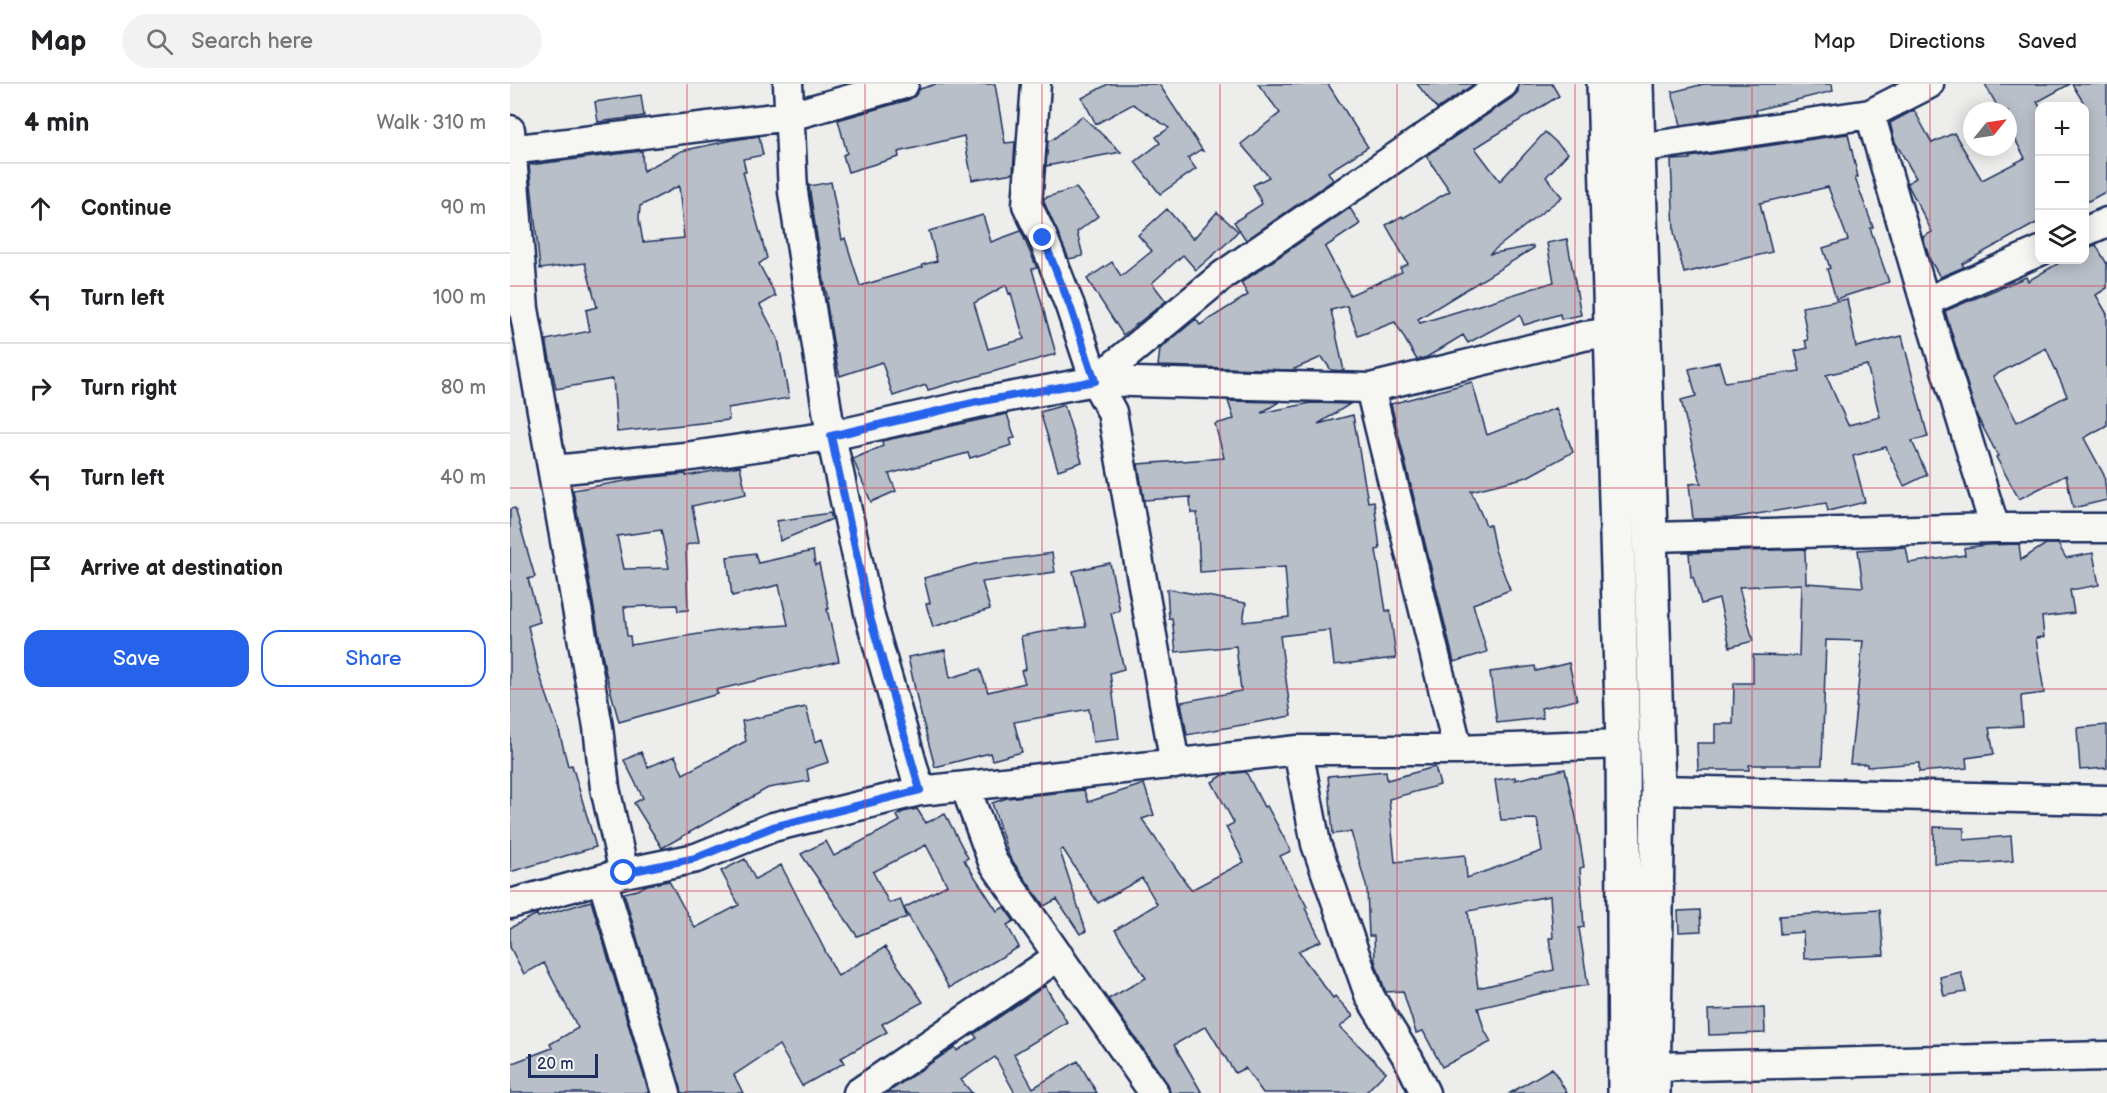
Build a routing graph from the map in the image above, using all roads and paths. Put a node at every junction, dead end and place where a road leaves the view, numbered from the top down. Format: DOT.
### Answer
graph roads {
  1 [pos="788,84"];
  2 [pos="904,84"];
  3 [pos="1036,84"];
  4 [pos="1503,84"];
  5 [pos="1604,84"];
  6 [pos="1636,84"];
  7 [pos="1929,84"];
  8 [pos="1870,114"];
  9 [pos="790,116"];
  10 [pos="510,130"];
  11 [pos="1640,148"];
  12 [pos="510,150"];
  13 [pos="2107,222"];
  14 [pos="2089,230"];
  15 [pos="2035,253"];
  16 [pos="1924,302"];
  17 [pos="1612,332"];
  18 [pos="1095,381"];
  19 [pos="1370,388"];
  20 [pos="831,436"];
  21 [pos="554,470"];
  22 [pos="1995,528"];
  23 [pos="2107,528"];
  24 [pos="1651,537"];
  25 [pos="1623,744"];
  26 [pos="1298,750"];
  27 [pos="1458,750"];
  28 [pos="1175,764"];
  29 [pos="965,786"];
  30 [pos="920,790"];
  31 [pos="1658,790"];
  32 [pos="2107,800"];
  33 [pos="613,876"];
  34 [pos="510,904"];
  35 [pos="1059,956"];
  36 [pos="2107,1056"];
  37 [pos="1653,1080"];
  38 [pos="666,1093"];
  39 [pos="858,1093"];
  40 [pos="1154,1093"];
  41 [pos="1425,1093"];
  42 [pos="1625,1093"];
  1 -- 9 [label="street"];
  2 -- 9 [label="street"];
  3 -- 18 [label="street"];
  4 -- 18 [label="street"];
  5 -- 17 [label="main road"];
  6 -- 11 [label="main road"];
  7 -- 8 [label="street"];
  8 -- 11 [label="street"];
  8 -- 16 [label="street"];
  9 -- 12 [label="street"];
  9 -- 20 [label="street"];
  10 -- 12 [label="street"];
  11 -- 24 [label="main road"];
  12 -- 21 [label="street"];
  13 -- 14 [label="street"];
  15 -- 16 [label="street"];
  16 -- 22 [label="street"];
  17 -- 19 [label="street"];
  17 -- 25 [label="main road"];
  18 -- 19 [label="street"];
  18 -- 20 [label="street"];
  18 -- 28 [label="street"];
  19 -- 27 [label="street"];
  20 -- 21 [label="street"];
  20 -- 30 [label="street"];
  21 -- 33 [label="street"];
  22 -- 23 [label="street"];
  22 -- 24 [label="street"];
  24 -- 31 [label="main road"];
  25 -- 27 [label="street"];
  25 -- 42 [label="main road"];
  26 -- 27 [label="street"];
  26 -- 28 [label="street"];
  26 -- 41 [label="street"];
  28 -- 29 [label="street"];
  29 -- 30 [label="street"];
  29 -- 35 [label="street"];
  30 -- 33 [label="street"];
  31 -- 32 [label="street"];
  31 -- 37 [label="main road"];
  33 -- 34 [label="street"];
  33 -- 38 [label="street"];
  35 -- 39 [label="street"];
  35 -- 40 [label="street"];
  36 -- 37 [label="street"];
}
